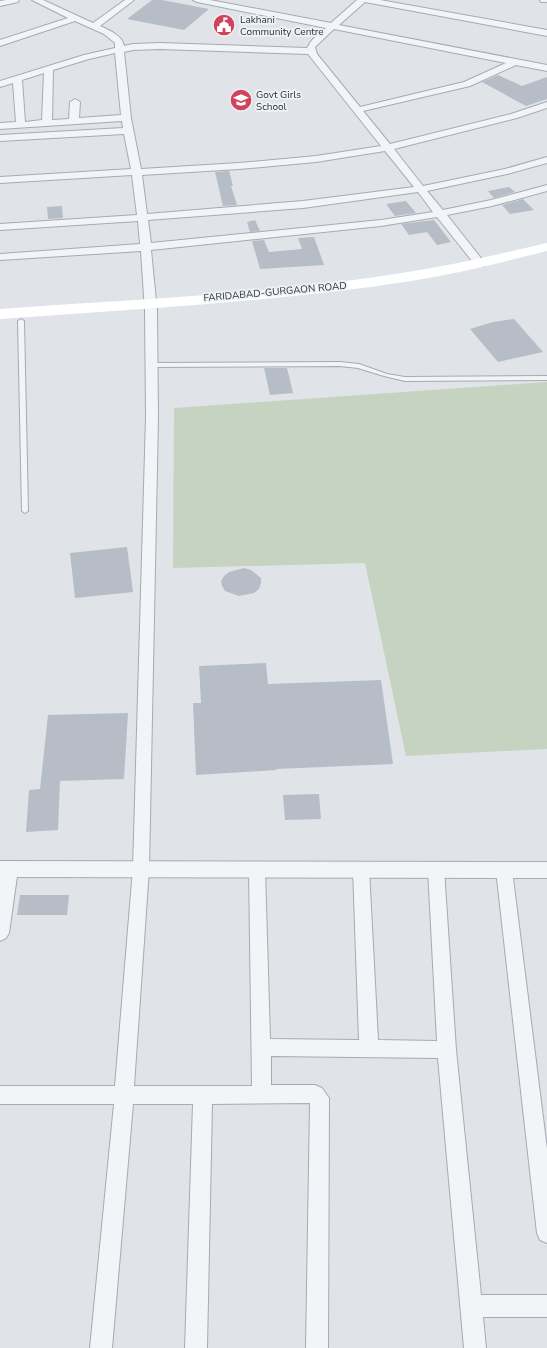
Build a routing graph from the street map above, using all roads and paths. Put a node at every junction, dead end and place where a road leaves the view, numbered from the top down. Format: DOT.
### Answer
graph roads {
  1 [pos="15,0"];
  2 [pos="36,0"];
  3 [pos="130,0"];
  4 [pos="197,0"];
  5 [pos="362,0"];
  6 [pos="367,0"];
  7 [pos="0,4"];
  8 [pos="76,18"];
  9 [pos="94,26"];
  10 [pos="334,26"];
  11 [pos="547,33"];
  12 [pos="0,43"];
  13 [pos="121,49"];
  14 [pos="311,51"];
  15 [pos="514,62"];
  16 [pos="547,68"];
  17 [pos="49,69"];
  18 [pos="17,78"];
  19 [pos="0,84"];
  20 [pos="75,102"];
  21 [pos="547,105"];
  22 [pos="357,110"];
  23 [pos="126,118"];
  24 [pos="74,122"];
  25 [pos="46,123"];
  26 [pos="21,125"];
  27 [pos="0,126"];
  28 [pos="128,131"];
  29 [pos="0,138"];
  30 [pos="387,148"];
  31 [pos="547,160"];
  32 [pos="137,172"];
  33 [pos="0,180"];
  34 [pos="547,188"];
  35 [pos="420,190"];
  36 [pos="439,214"];
  37 [pos="142,217"];
  38 [pos="0,227"];
  39 [pos="145,247"];
  40 [pos="547,247"];
  41 [pos="0,257"];
  42 [pos="547,258"];
  43 [pos="480,264"];
  44 [pos="150,307"];
  45 [pos="0,314"];
  46 [pos="0,322"];
  47 [pos="20,327"];
  48 [pos="151,365"];
  49 [pos="547,378"];
  50 [pos="25,511"];
  51 [pos="5,869"];
  52 [pos="141,869"];
  53 [pos="361,869"];
  54 [pos="436,869"];
  55 [pos="257,870"];
  56 [pos="504,870"];
  57 [pos="547,870"];
  58 [pos="0,933"];
  59 [pos="262,1047"];
  60 [pos="369,1049"];
  61 [pos="447,1050"];
  62 [pos="0,1095"];
  63 [pos="124,1095"];
  64 [pos="262,1095"];
  65 [pos="203,1096"];
  66 [pos="547,1233"];
  67 [pos="472,1306"];
  68 [pos="547,1306"];
  69 [pos="101,1348"];
  70 [pos="196,1348"];
  71 [pos="317,1348"];
  72 [pos="476,1348"];
  1 -- 7 [label="street"];
  2 -- 8 [label="street"];
  3 -- 9 [label="street"];
  4 -- 10 [label="street"];
  5 -- 10 [label="street"];
  6 -- 11 [label="street"];
  8 -- 9 [label="street"];
  8 -- 12 [label="street"];
  9 -- 13 [label="street"];
  10 -- 14 [label="street"];
  10 -- 15 [label="street"];
  13 -- 14 [label="street"];
  13 -- 17 [label="street"];
  13 -- 23 [label="street"];
  14 -- 22 [label="street"];
  15 -- 16 [label="street"];
  15 -- 22 [label="street"];
  17 -- 18 [label="street"];
  17 -- 25 [label="street"];
  18 -- 19 [label="street"];
  18 -- 26 [label="street"];
  20 -- 24 [label="street"];
  21 -- 30 [label="street"];
  22 -- 30 [label="street"];
  23 -- 24 [label="street"];
  23 -- 28 [label="street"];
  24 -- 25 [label="street"];
  25 -- 26 [label="street"];
  26 -- 27 [label="street"];
  28 -- 29 [label="street"];
  28 -- 32 [label="street"];
  30 -- 32 [label="street"];
  30 -- 35 [label="street"];
  31 -- 35 [label="street"];
  32 -- 33 [label="street"];
  32 -- 37 [label="street"];
  34 -- 36 [label="street"];
  35 -- 36 [label="street"];
  35 -- 37 [label="street"];
  36 -- 39 [label="street"];
  36 -- 43 [label="street"];
  37 -- 38 [label="street"];
  37 -- 39 [label="street"];
  39 -- 41 [label="street"];
  39 -- 44 [label="street"];
  40 -- 43 [label="main road, FARIDABAD-GURGAON ROAD"];
  42 -- 44 [label="main road, FARIDABAD-GURGAON ROAD"];
  43 -- 44 [label="main road, FARIDABAD-GURGAON ROAD"];
  44 -- 45 [label="main road, FARIDABAD-GURGAON ROAD"];
  44 -- 47 [label="main road, FARIDABAD-GURGAON ROAD"];
  44 -- 48 [label="street"];
  46 -- 47 [label="main road, FARIDABAD-GURGAON ROAD"];
  47 -- 50 [label="lane"];
  48 -- 49 [label="lane"];
  48 -- 52 [label="street"];
  51 -- 52 [label="street"];
  51 -- 58 [label="street"];
  52 -- 55 [label="street"];
  52 -- 63 [label="street"];
  53 -- 54 [label="street"];
  53 -- 55 [label="street"];
  53 -- 60 [label="street"];
  54 -- 56 [label="street"];
  54 -- 61 [label="street"];
  55 -- 59 [label="street"];
  56 -- 57 [label="street"];
  56 -- 66 [label="street"];
  59 -- 60 [label="street"];
  59 -- 64 [label="street"];
  60 -- 61 [label="street"];
  61 -- 67 [label="street"];
  62 -- 63 [label="street"];
  63 -- 65 [label="street"];
  63 -- 69 [label="street"];
  64 -- 65 [label="street"];
  64 -- 71 [label="street"];
  65 -- 70 [label="street"];
  67 -- 68 [label="street"];
  67 -- 72 [label="street"];
}
